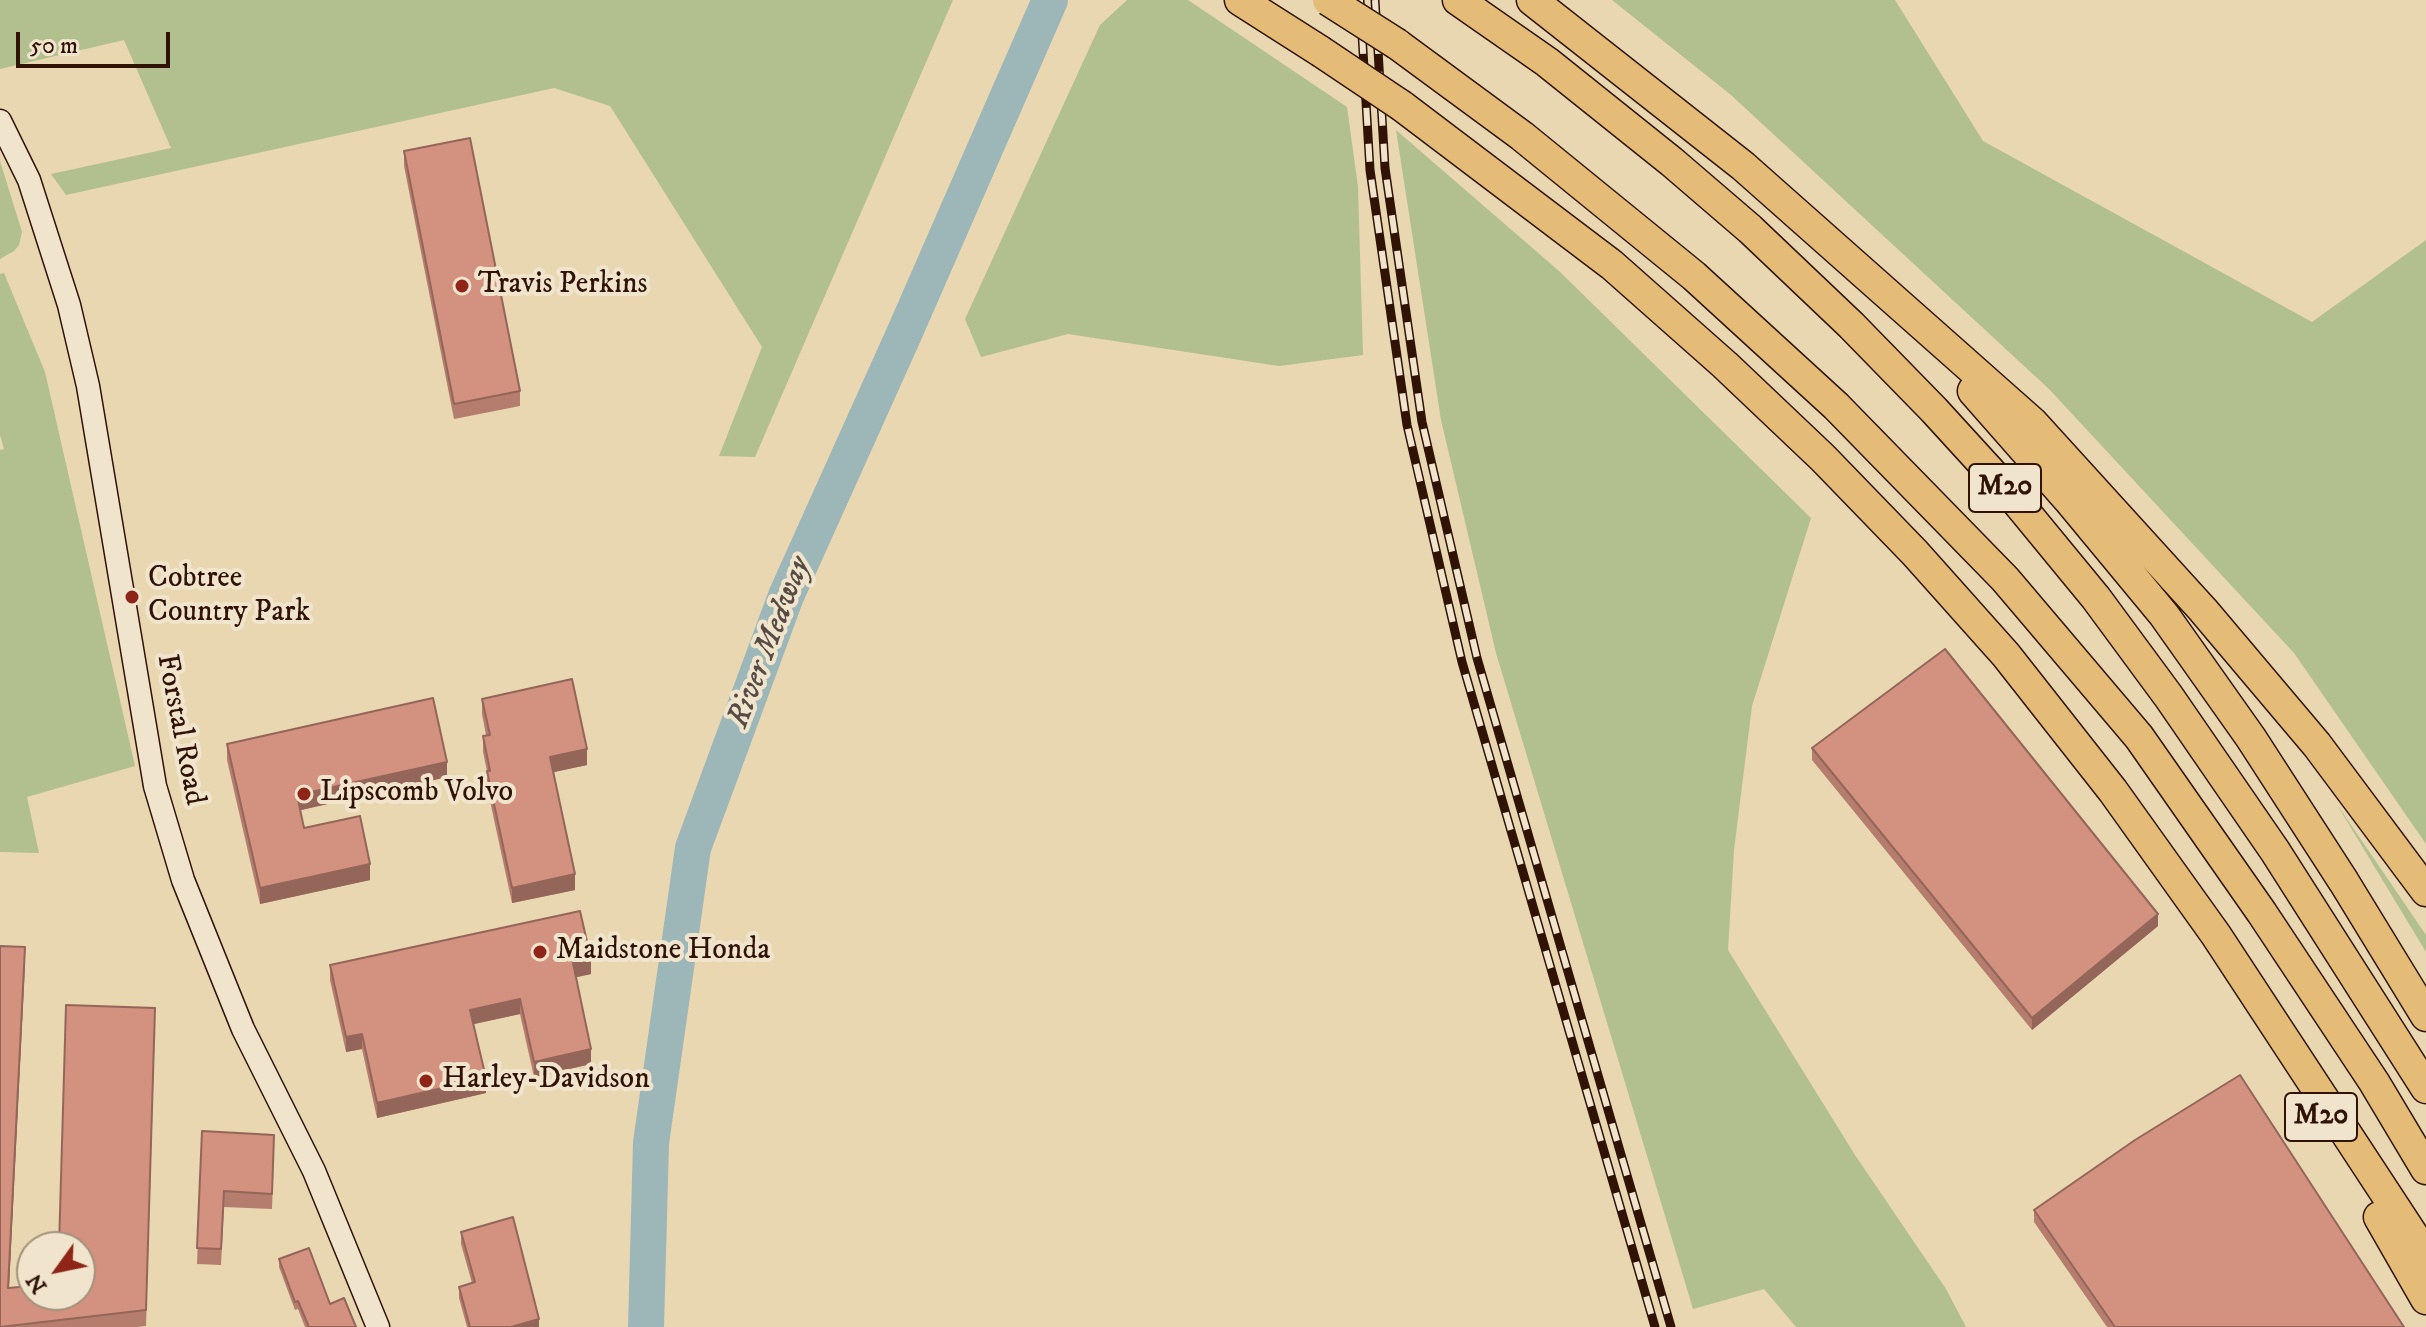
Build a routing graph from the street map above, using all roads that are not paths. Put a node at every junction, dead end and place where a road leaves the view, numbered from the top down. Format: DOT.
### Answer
graph roads {
  1 [pos="1240,0"];
  2 [pos="1328,0"];
  3 [pos="1458,0"];
  4 [pos="1532,0"];
  5 [pos="0,121"];
  6 [pos="1809,224"];
  7 [pos="2426,891"];
  8 [pos="2216,935"];
  9 [pos="2426,1016"];
  10 [pos="2426,1088"];
  11 [pos="2426,1169"];
  12 [pos="2426,1255"];
  13 [pos="2426,1299"];
  14 [pos="378,1327"];
  1 -- 8 [label="highway, M20, bridge"];
  2 -- 11 [label="highway, M20, bridge"];
  3 -- 10 [label="highway, M20"];
  4 -- 6 [label="highway, M20"];
  5 -- 14 [label="street, Forstal Road"];
  6 -- 7 [label="highway, M20"];
  6 -- 9 [label="highway, M20"];
  8 -- 12 [label="highway, M20"];
  8 -- 13 [label="highway, M20"];
}
